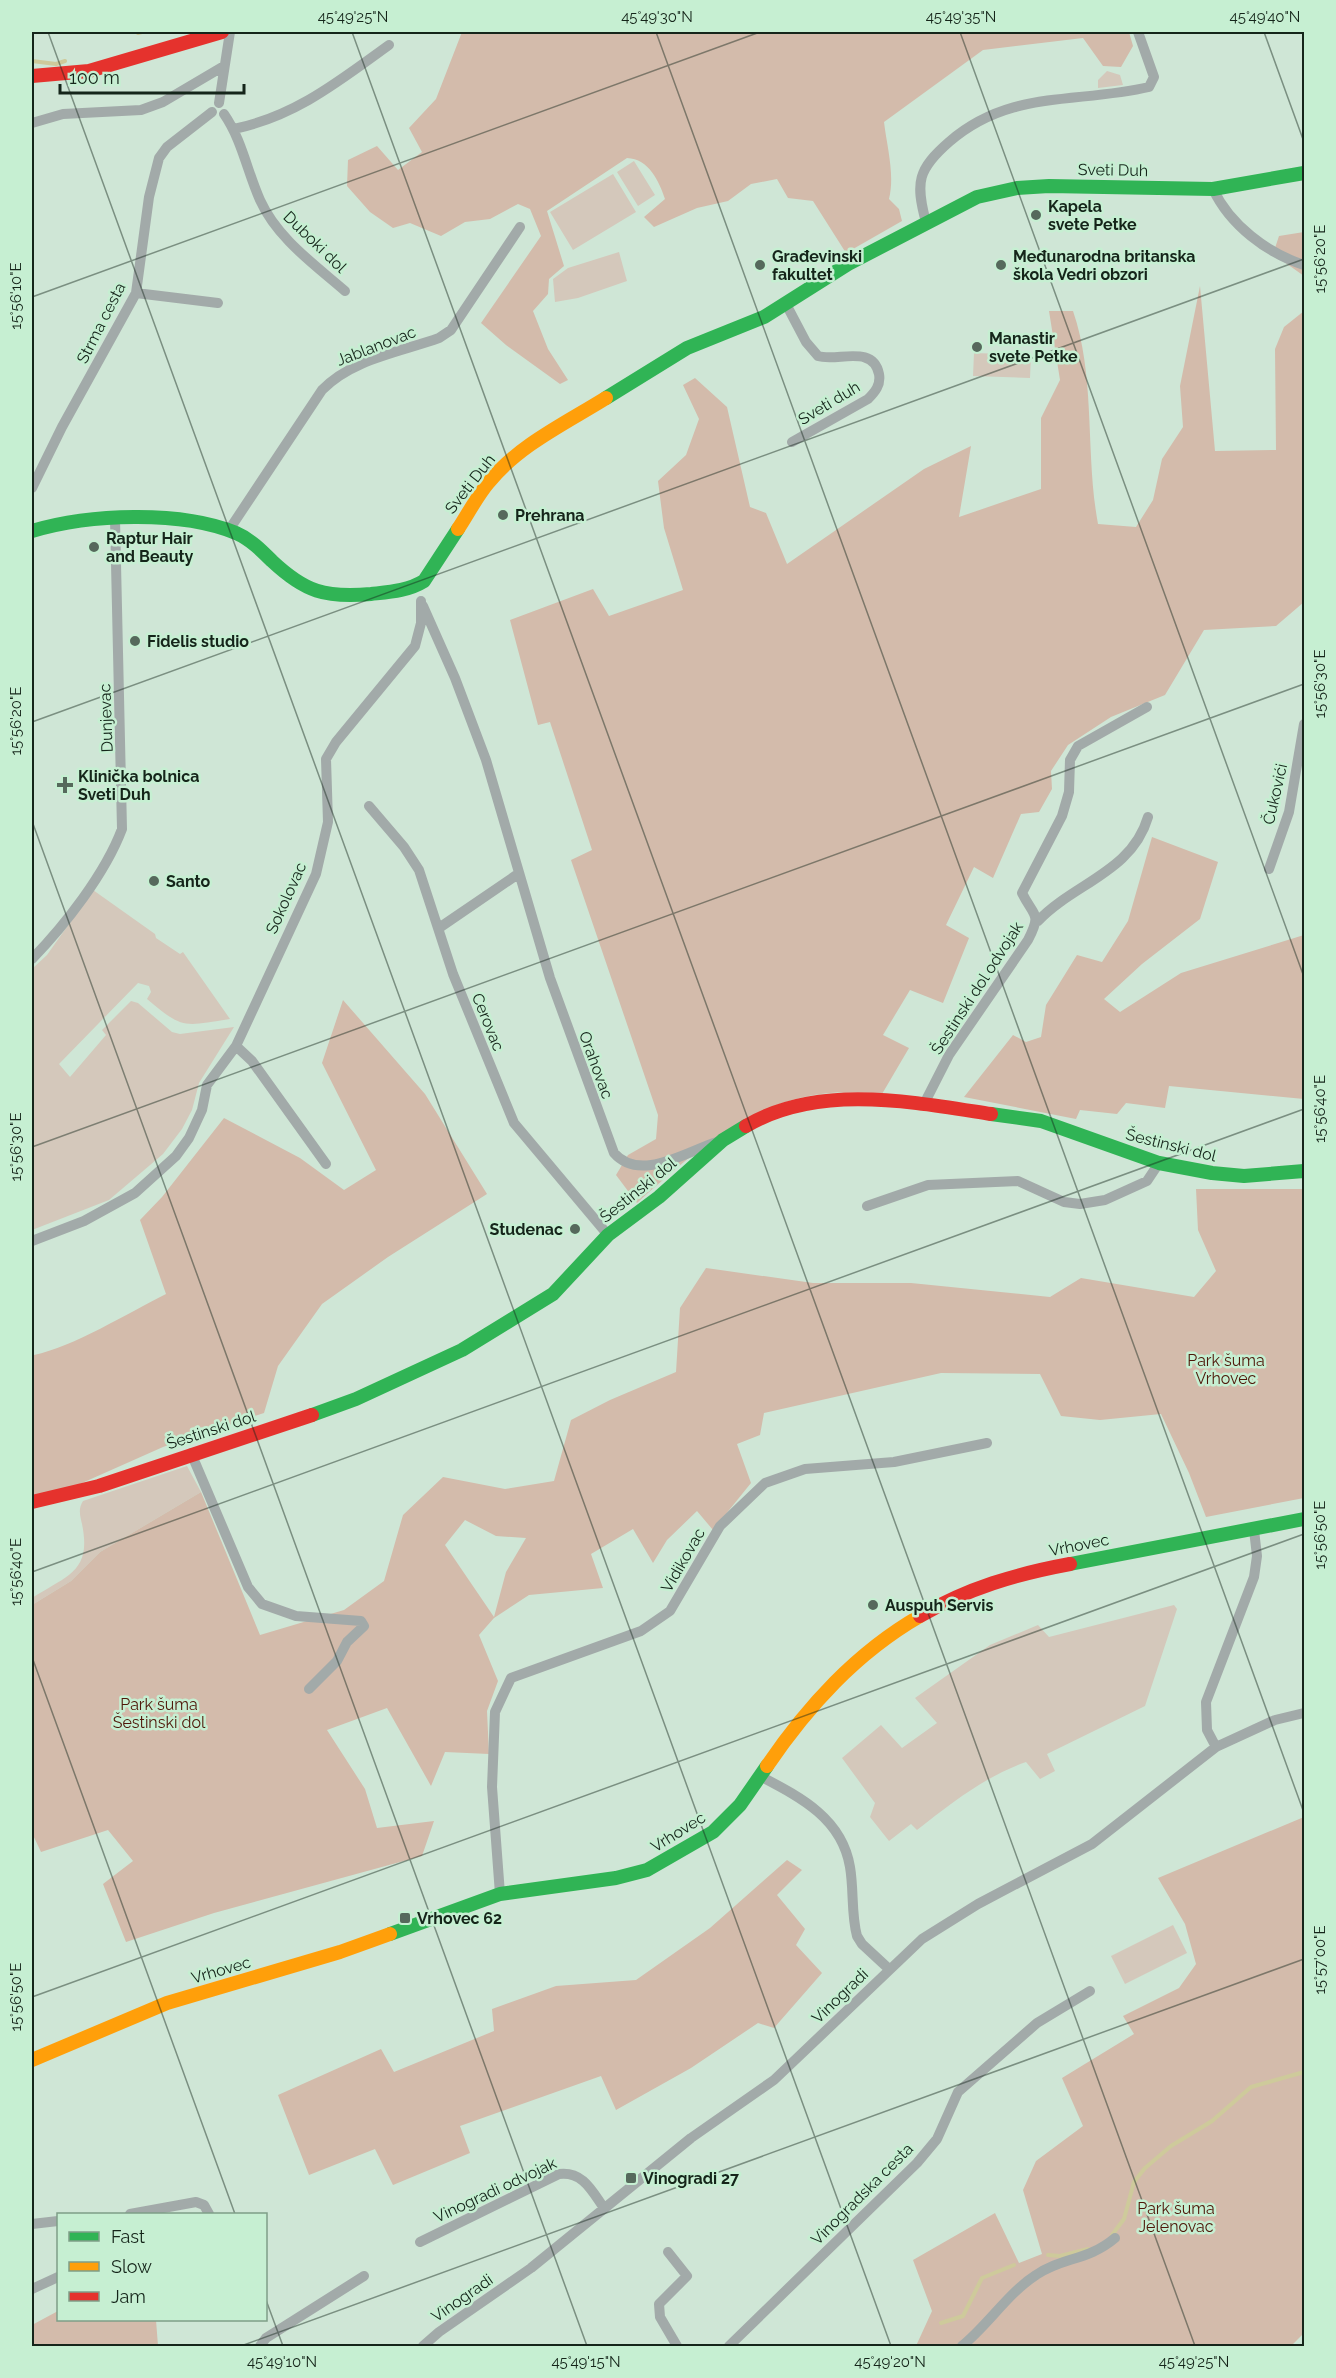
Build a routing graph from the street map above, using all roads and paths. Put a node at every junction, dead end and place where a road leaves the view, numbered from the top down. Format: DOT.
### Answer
graph roads {
  1 [pos="222,32"];
  2 [pos="230,32"];
  3 [pos="1138,32"];
  4 [pos="389,45"];
  5 [pos="224,66"];
  6 [pos="32,76"];
  7 [pos="215,108"];
  8 [pos="32,123"];
  9 [pos="234,129"];
  10 [pos="1305,173"];
  11 [pos="1213,189"];
  12 [pos="926,222"];
  13 [pos="520,227"];
  14 [pos="1305,265"];
  15 [pos="345,291"];
  16 [pos="136,293"];
  17 [pos="218,303"];
  18 [pos="786,304"];
  19 [pos="792,442"];
  20 [pos="32,488"];
  21 [pos="115,519"];
  22 [pos="229,530"];
  23 [pos="32,531"];
  24 [pos="414,587"];
  25 [pos="421,601"];
  26 [pos="1147,707"];
  27 [pos="1305,724"];
  28 [pos="369,806"];
  29 [pos="1148,817"];
  30 [pos="1269,869"];
  31 [pos="518,874"];
  32 [pos="1038,921"];
  33 [pos="439,928"];
  34 [pos="32,958"];
  35 [pos="236,1046"];
  36 [pos="924,1104"];
  37 [pos="723,1140"];
  38 [pos="1159,1163"];
  39 [pos="326,1164"];
  40 [pos="1305,1171"];
  41 [pos="867,1206"];
  42 [pos="608,1235"];
  43 [pos="32,1241"];
  44 [pos="987,1443"];
  45 [pos="191,1454"];
  46 [pos="32,1502"];
  47 [pos="1305,1519"];
  48 [pos="1254,1530"];
  49 [pos="309,1689"];
  50 [pos="1305,1713"];
  51 [pos="1216,1747"];
  52 [pos="760,1776"];
  53 [pos="500,1894"];
  54 [pos="889,1969"];
  55 [pos="1090,1991"];
  56 [pos="32,2060"];
  57 [pos="604,2208"];
  58 [pos="136,2213"];
  59 [pos="208,2213"];
  60 [pos="57,2221"];
  61 [pos="32,2224"];
  62 [pos="1116,2238"];
  63 [pos="420,2242"];
  64 [pos="668,2252"];
  65 [pos="364,2276"];
  66 [pos="57,2277"];
  67 [pos="32,2289"];
  68 [pos="260,2346"];
  69 [pos="423,2346"];
  70 [pos="677,2346"];
  71 [pos="729,2346"];
  72 [pos="962,2346"];
  1 -- 6 [label="street"];
  2 -- 5 [label="street"];
  3 -- 12 [label="street"];
  4 -- 9 [label="street"];
  5 -- 7 [label="street"];
  5 -- 8 [label="street"];
  7 -- 9 [label="street, Duboki dol"];
  7 -- 16 [label="street, Strma cesta"];
  9 -- 15 [label="street, Duboki dol"];
  10 -- 11 [label="street, Sveti Duh"];
  11 -- 12 [label="street, Sveti Duh"];
  11 -- 14 [label="street"];
  12 -- 18 [label="street, Sveti Duh"];
  13 -- 22 [label="street, Jablanovac"];
  16 -- 17 [label="street"];
  16 -- 20 [label="street, Strma cesta"];
  18 -- 19 [label="street, Sveti duh"];
  18 -- 24 [label="street, Sveti Duh"];
  21 -- 22 [label="street"];
  21 -- 23 [label="street"];
  21 -- 34 [label="street, Dunjevac"];
  22 -- 24 [label="street"];
  24 -- 25 [label="street, Orahovac"];
  25 -- 31 [label="street, Orahovac"];
  25 -- 35 [label="street, Sokolovac"];
  26 -- 32 [label="street, Šestinski dol odvojak"];
  27 -- 30 [label="street, Čukovići"];
  28 -- 33 [label="street, Cerovac"];
  29 -- 32 [label="street, Šestinski dol odvojak"];
  31 -- 33 [label="street"];
  31 -- 37 [label="street, Orahovac"];
  32 -- 36 [label="street, Šestinski dol odvojak"];
  33 -- 42 [label="street, Cerovac"];
  35 -- 39 [label="street"];
  35 -- 43 [label="street, Sokolovac"];
  36 -- 37 [label="street, Šestinski dol"];
  36 -- 38 [label="street, Šestinski dol"];
  37 -- 42 [label="street, Šestinski dol"];
  38 -- 40 [label="street, Šestinski dol"];
  38 -- 41 [label="street"];
  42 -- 45 [label="street, Šestinski dol"];
  44 -- 53 [label="street, Vidikovac"];
  45 -- 46 [label="street, Šestinski dol"];
  45 -- 49 [label="street"];
  47 -- 48 [label="street, Vrhovec"];
  48 -- 51 [label="street"];
  48 -- 52 [label="street, Vrhovec"];
  50 -- 51 [label="street, Vinogradi"];
  51 -- 54 [label="street, Vinogradi"];
  52 -- 53 [label="street, Vrhovec"];
  52 -- 54 [label="street"];
  53 -- 56 [label="street, Vrhovec"];
  54 -- 57 [label="street, Vinogradi"];
  55 -- 71 [label="street, Vinogradska cesta"];
  57 -- 63 [label="street, Vinogradi odvojak"];
  57 -- 69 [label="street, Vinogradi"];
  58 -- 59 [label="street"];
  60 -- 61 [label="street"];
  62 -- 72 [label="street"];
  64 -- 70 [label="street"];
  65 -- 68 [label="street"];
  66 -- 67 [label="street"];
}
